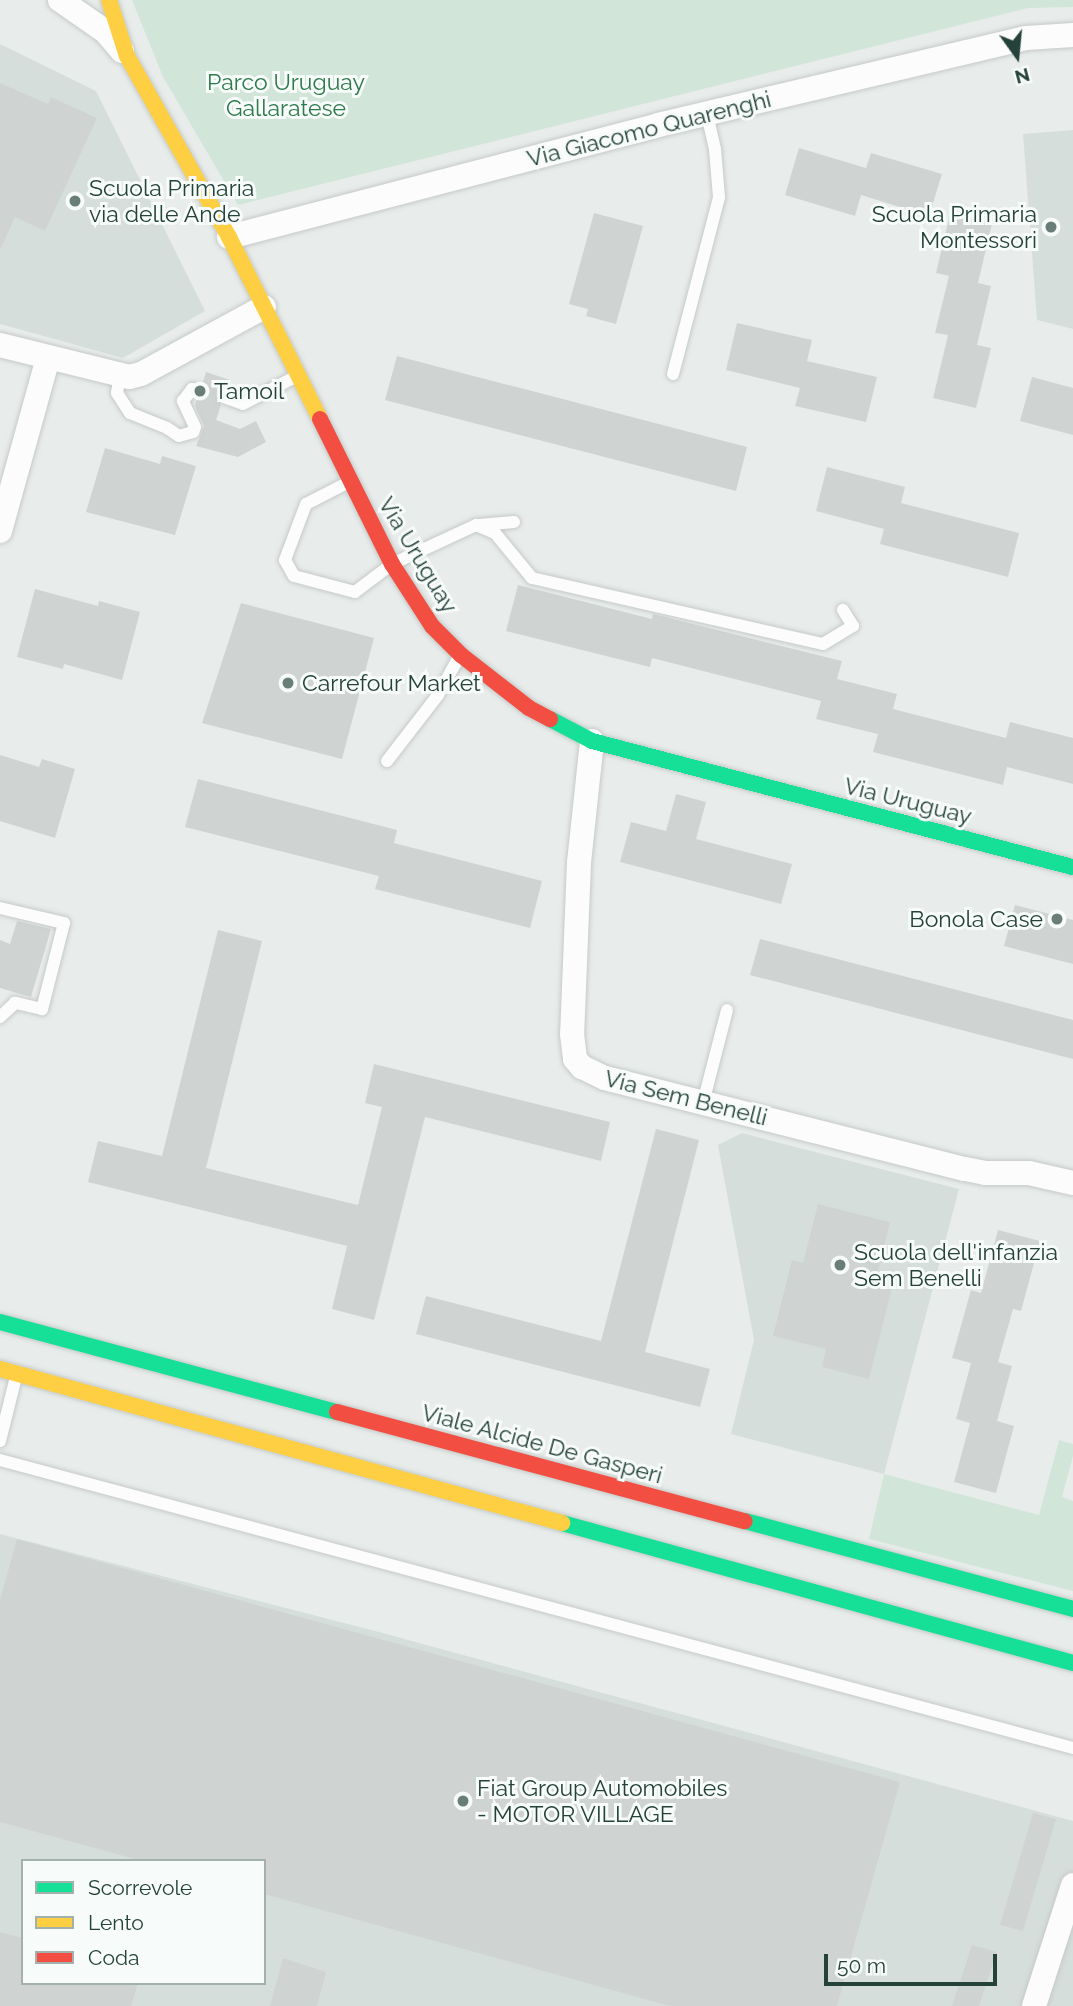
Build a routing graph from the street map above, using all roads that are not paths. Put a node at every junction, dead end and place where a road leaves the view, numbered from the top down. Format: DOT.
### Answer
graph roads {
  1 [pos="61,0"];
  2 [pos="109,0"];
  3 [pos="1073,35"];
  4 [pos="127,56"];
  5 [pos="707,113"];
  6 [pos="229,237"];
  7 [pos="264,307"];
  8 [pos="0,345"];
  9 [pos="48,358"];
  10 [pos="673,374"];
  11 [pos="297,376"];
  12 [pos="120,377"];
  13 [pos="200,390"];
  14 [pos="224,397"];
  15 [pos="349,482"];
  16 [pos="514,522"];
  17 [pos="476,524"];
  18 [pos="0,531"];
  19 [pos="392,564"];
  20 [pos="843,610"];
  21 [pos="461,655"];
  22 [pos="592,741"];
  23 [pos="387,761"];
  24 [pos="1073,867"];
  25 [pos="0,908"];
  26 [pos="727,1010"];
  27 [pos="0,1017"];
  28 [pos="703,1103"];
  29 [pos="1073,1184"];
  30 [pos="0,1322"];
  31 [pos="0,1369"];
  32 [pos="16,1373"];
  33 [pos="0,1441"];
  34 [pos="0,1460"];
  35 [pos="1073,1609"];
  36 [pos="1073,1663"];
  37 [pos="1073,1748"];
  38 [pos="1073,1885"];
  39 [pos="1034,2006"];
  1 -- 4 [label="street"];
  2 -- 4 [label="main road, Via Uruguay"];
  3 -- 5 [label="street, Via Giacomo Quarenghi"];
  4 -- 6 [label="main road, Via Uruguay"];
  5 -- 6 [label="street, Via Giacomo Quarenghi"];
  5 -- 10 [label="lane"];
  6 -- 7 [label="main road, Via Uruguay"];
  7 -- 11 [label="main road, Via Uruguay"];
  7 -- 12 [label="street"];
  8 -- 9 [label="street"];
  9 -- 12 [label="street"];
  9 -- 18 [label="street"];
  11 -- 14 [label="lane"];
  11 -- 15 [label="main road, Via Uruguay"];
  12 -- 13 [label="lane"];
  15 -- 19 [label="main road, Via Uruguay"];
  15 -- 19 [label="lane"];
  16 -- 17 [label="lane"];
  17 -- 19 [label="lane"];
  17 -- 20 [label="lane"];
  19 -- 21 [label="main road, Via Uruguay"];
  21 -- 22 [label="main road, Via Uruguay"];
  21 -- 23 [label="lane"];
  22 -- 24 [label="main road, Via Uruguay"];
  22 -- 28 [label="street, Via Sem Benelli"];
  25 -- 27 [label="lane"];
  26 -- 28 [label="lane"];
  28 -- 29 [label="street, Via Sem Benelli"];
  30 -- 35 [label="main road, Viale Alcide De Gasperi"];
  31 -- 32 [label="main road"];
  32 -- 33 [label="lane"];
  32 -- 36 [label="main road"];
  34 -- 37 [label="lane"];
  38 -- 39 [label="street"];
}
